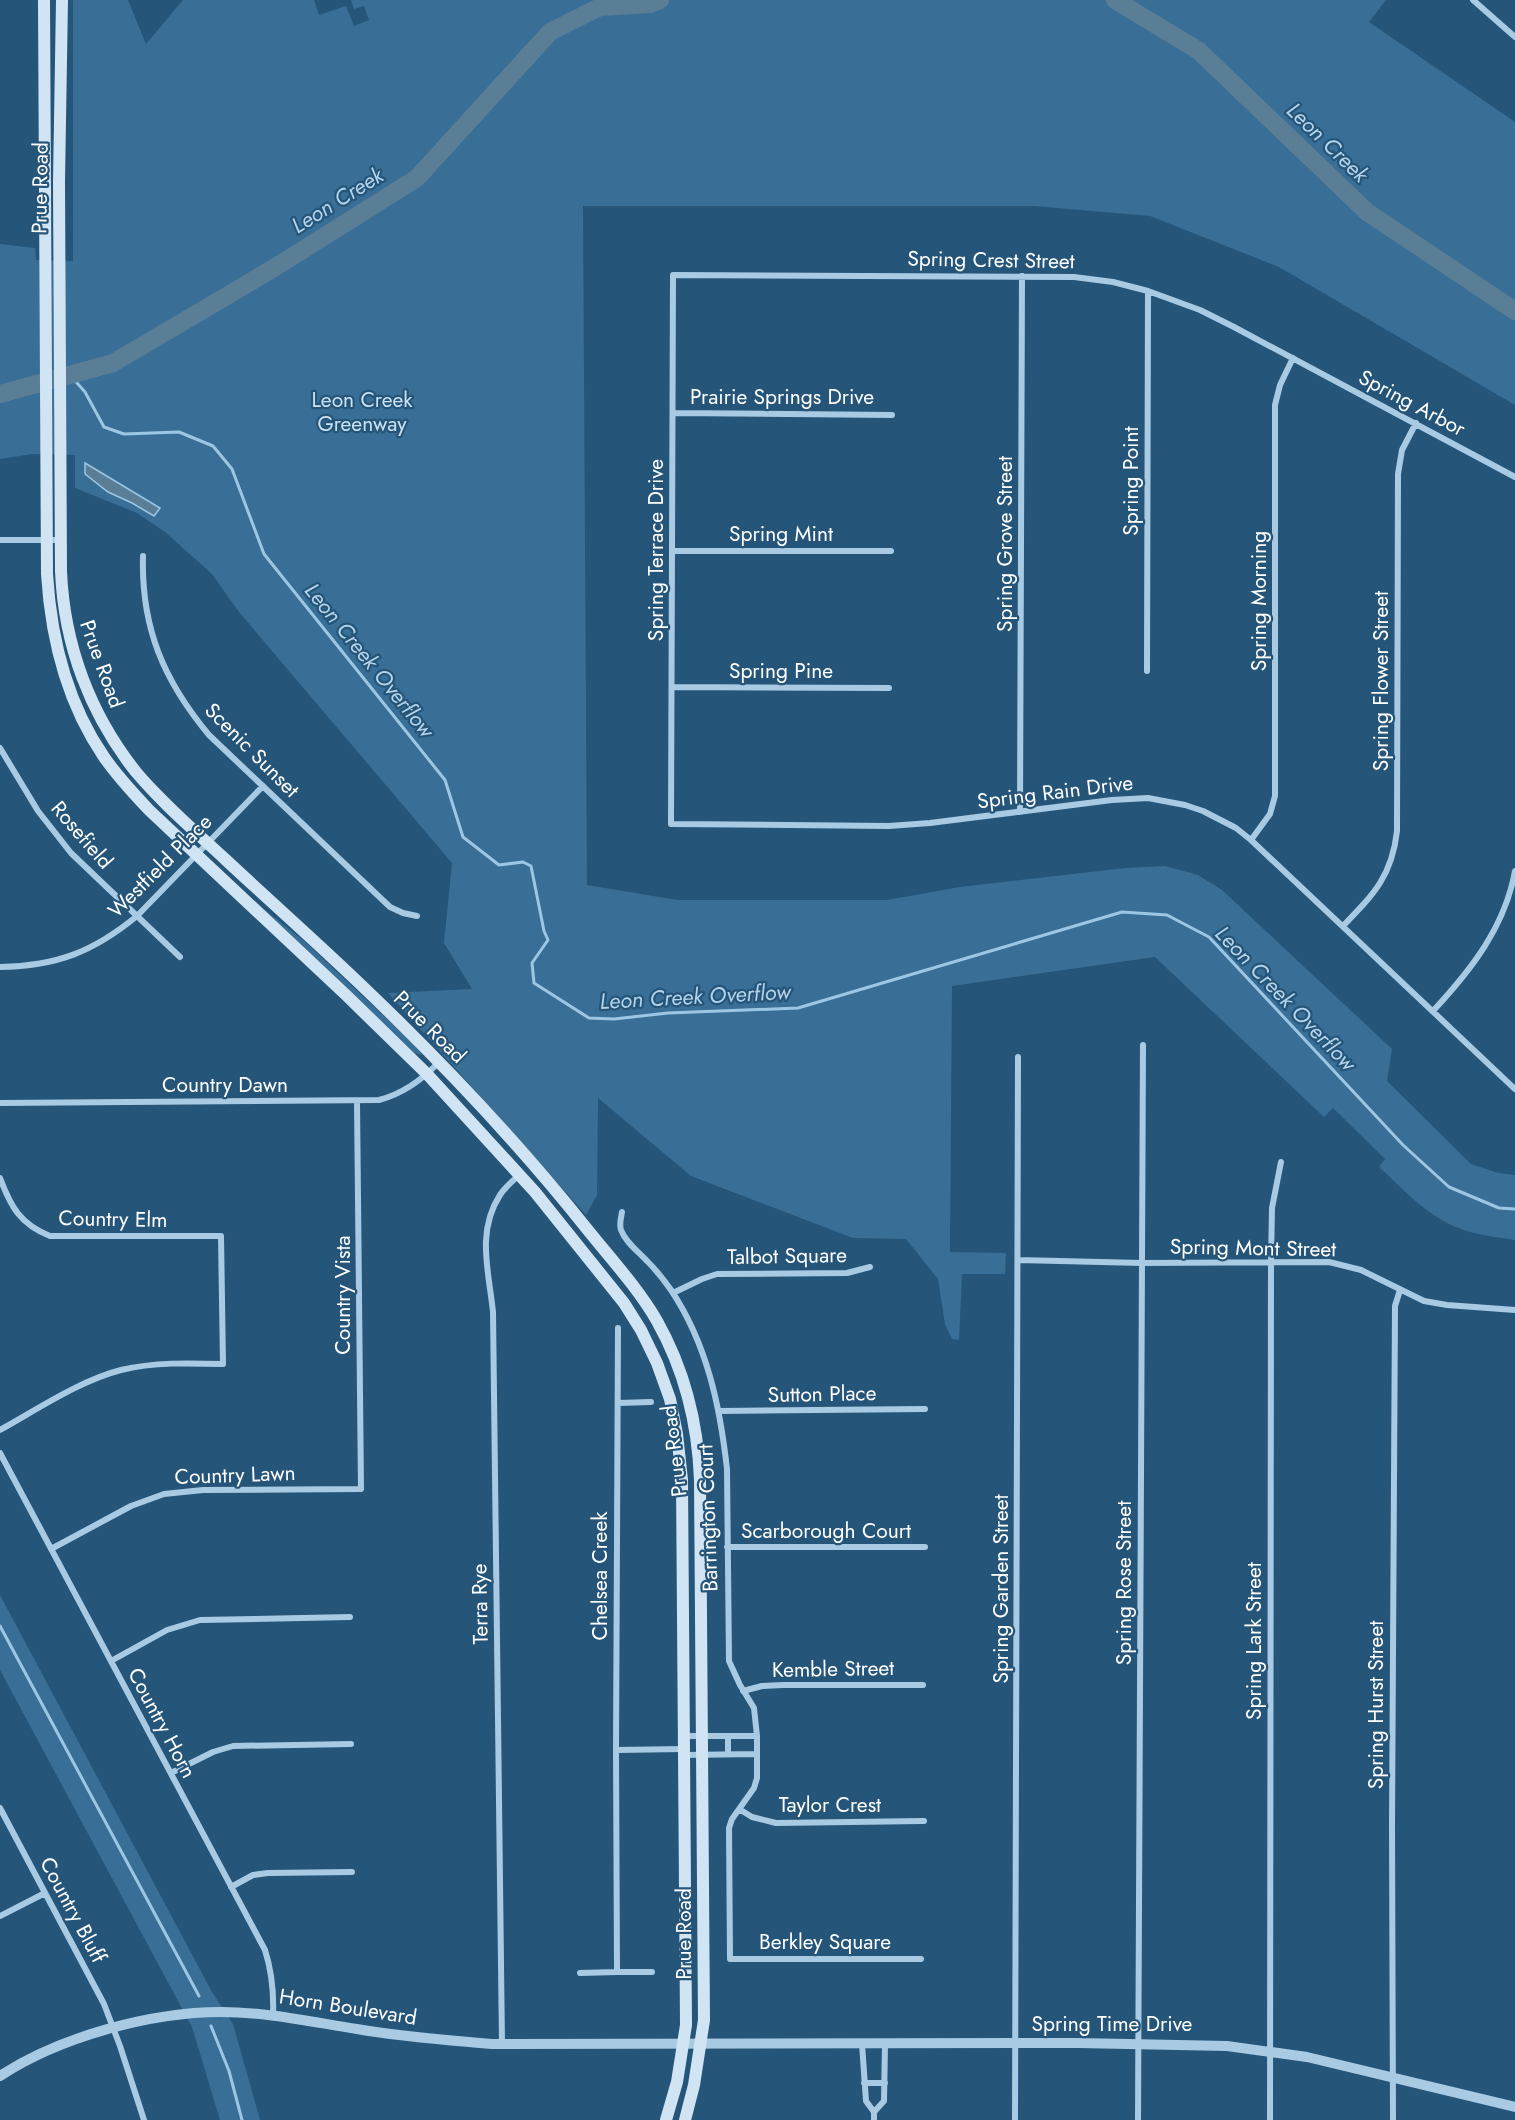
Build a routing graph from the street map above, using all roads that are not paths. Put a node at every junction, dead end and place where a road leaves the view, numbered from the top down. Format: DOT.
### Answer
graph roads {
  1 [pos="44,0"];
  2 [pos="62,0"];
  3 [pos="1473,0"];
  4 [pos="1515,37"];
  5 [pos="673,275"];
  6 [pos="1022,276"];
  7 [pos="1148,291"];
  8 [pos="1293,358"];
  9 [pos="673,413"];
  10 [pos="892,415"];
  11 [pos="1416,423"];
  12 [pos="53,447"];
  13 [pos="1515,477"];
  14 [pos="0,540"];
  15 [pos="46,540"];
  16 [pos="60,540"];
  17 [pos="672,550"];
  18 [pos="891,551"];
  19 [pos="143,556"];
  20 [pos="1147,671"];
  21 [pos="672,687"];
  22 [pos="889,688"];
  23 [pos="0,748"];
  24 [pos="263,786"];
  25 [pos="1020,812"];
  26 [pos="671,824"];
  27 [pos="1251,840"];
  28 [pos="207,842"];
  29 [pos="196,855"];
  30 [pos="1515,871"];
  31 [pos="137,916"];
  32 [pos="417,916"];
  33 [pos="1343,926"];
  34 [pos="180,957"];
  35 [pos="0,967"];
  36 [pos="1432,1011"];
  37 [pos="1143,1045"];
  38 [pos="1018,1057"];
  39 [pos="439,1062"];
  40 [pos="427,1074"];
  41 [pos="1515,1089"];
  42 [pos="357,1101"];
  43 [pos="0,1103"];
  44 [pos="1281,1162"];
  45 [pos="519,1174"];
  46 [pos="0,1178"];
  47 [pos="622,1212"];
  48 [pos="1018,1260"];
  49 [pos="1271,1262"];
  50 [pos="1142,1263"];
  51 [pos="870,1267"];
  52 [pos="1400,1290"];
  53 [pos="673,1293"];
  54 [pos="1515,1310"];
  55 [pos="618,1328"];
  56 [pos="651,1402"];
  57 [pos="618,1403"];
  58 [pos="925,1409"];
  59 [pos="719,1411"];
  60 [pos="0,1430"];
  61 [pos="0,1453"];
  62 [pos="699,1461"];
  63 [pos="681,1462"];
  64 [pos="361,1489"];
  65 [pos="727,1547"];
  66 [pos="925,1547"];
  67 [pos="51,1549"];
  68 [pos="350,1617"];
  69 [pos="111,1661"];
  70 [pos="923,1685"];
  71 [pos="743,1691"];
  72 [pos="702,1736"];
  73 [pos="728,1736"];
  74 [pos="757,1736"];
  75 [pos="351,1744"];
  76 [pos="684,1747"];
  77 [pos="616,1750"];
  78 [pos="728,1754"];
  79 [pos="757,1754"];
  80 [pos="702,1755"];
  81 [pos="171,1773"];
  82 [pos="0,1808"];
  83 [pos="739,1809"];
  84 [pos="924,1821"];
  85 [pos="352,1872"];
  86 [pos="231,1887"];
  87 [pos="45,1893"];
  88 [pos="0,1916"];
  89 [pos="730,1959"];
  90 [pos="921,1959"];
  91 [pos="617,1972"];
  92 [pos="652,1972"];
  93 [pos="580,1973"];
  94 [pos="273,2015"];
  95 [pos="112,2029"];
  96 [pos="683,2042"];
  97 [pos="701,2043"];
  98 [pos="1016,2043"];
  99 [pos="1138,2043"];
  100 [pos="502,2044"];
  101 [pos="862,2044"];
  102 [pos="885,2044"];
  103 [pos="1271,2050"];
  104 [pos="0,2076"];
  105 [pos="1394,2078"];
  106 [pos="864,2084"];
  107 [pos="885,2084"];
  108 [pos="1515,2107"];
  109 [pos="874,2112"];
  110 [pos="144,2120"];
  111 [pos="666,2120"];
  112 [pos="685,2120"];
  113 [pos="874,2120"];
  114 [pos="1015,2120"];
  115 [pos="1138,2120"];
  116 [pos="1270,2120"];
  117 [pos="1394,2120"];
  1 -- 12 [label="main road, Prue Road"];
  2 -- 12 [label="main road, Prue Road"];
  3 -- 4 [label="street"];
  5 -- 6 [label="street, Spring Crest Street"];
  5 -- 9 [label="street, Spring Terrace Drive"];
  6 -- 7 [label="street, Spring Crest Street"];
  6 -- 25 [label="street, Spring Grove Street"];
  7 -- 8 [label="street, Spring Crest Street"];
  7 -- 20 [label="street, Spring Point"];
  8 -- 11 [label="street, Spring Arbor"];
  8 -- 27 [label="street, Spring Morning"];
  9 -- 10 [label="street, Prairie Springs Drive"];
  9 -- 17 [label="street, Spring Terrace Drive"];
  11 -- 13 [label="street, Spring Arbor"];
  11 -- 33 [label="street, Spring Flower Street"];
  12 -- 15 [label="main road, Prue Road"];
  12 -- 16 [label="main road, Prue Road"];
  14 -- 15 [label="street"];
  15 -- 16 [label="street"];
  15 -- 29 [label="main road, Prue Road"];
  16 -- 28 [label="main road, Prue Road"];
  17 -- 18 [label="street, Spring Mint"];
  17 -- 21 [label="street, Spring Terrace Drive"];
  19 -- 24 [label="street, Scenic Sunset"];
  21 -- 22 [label="street, Spring Pine"];
  21 -- 26 [label="street, Spring Terrace Drive"];
  23 -- 31 [label="street, Rosefield"];
  24 -- 28 [label="street, Westfield Place"];
  24 -- 32 [label="street, Scenic Sunset"];
  25 -- 26 [label="street, Spring Rain Drive"];
  25 -- 27 [label="street, Spring Rain Drive"];
  27 -- 33 [label="street, Spring Rain Drive"];
  28 -- 29 [label="street, Westfield Place"];
  28 -- 39 [label="main road, Prue Road"];
  29 -- 31 [label="street, Westfield Place"];
  29 -- 40 [label="main road, Prue Road"];
  30 -- 36 [label="street"];
  31 -- 34 [label="street, Rosefield"];
  31 -- 35 [label="street, Westfield Place"];
  33 -- 36 [label="street, Spring Rain Drive"];
  36 -- 41 [label="street, Spring Rain Drive"];
  37 -- 50 [label="street, Spring Rose Street"];
  38 -- 48 [label="street, Spring Garden Street"];
  39 -- 40 [label="street, Country Dawn"];
  39 -- 62 [label="main road, Prue Road"];
  40 -- 42 [label="street, Country Dawn"];
  40 -- 45 [label="main road, Prue Road"];
  42 -- 43 [label="street, Country Dawn"];
  42 -- 64 [label="street, Country Vista"];
  44 -- 49 [label="street, Spring Lark Street"];
  45 -- 63 [label="main road, Prue Road"];
  45 -- 100 [label="street, Terra Rye"];
  46 -- 60 [label="street, Country Elm"];
  47 -- 53 [label="street, Barrington Court"];
  48 -- 50 [label="street, Spring Mont Street"];
  48 -- 98 [label="street, Spring Garden Street"];
  49 -- 50 [label="street, Spring Mont Street"];
  49 -- 52 [label="street, Spring Mont Street"];
  49 -- 103 [label="street, Spring Lark Street"];
  50 -- 99 [label="street, Spring Rose Street"];
  51 -- 53 [label="street, Talbot Square"];
  52 -- 54 [label="street, Spring Mont Street"];
  52 -- 105 [label="street, Spring Hurst Street"];
  53 -- 59 [label="street, Barrington Court"];
  55 -- 57 [label="street, Chelsea Creek"];
  56 -- 57 [label="street"];
  57 -- 77 [label="street, Chelsea Creek"];
  58 -- 59 [label="street, Sutton Place"];
  59 -- 65 [label="street, Barrington Court"];
  61 -- 67 [label="street, Country Horn"];
  62 -- 63 [label="main road"];
  62 -- 72 [label="main road, Prue Road"];
  63 -- 76 [label="main road, Prue Road"];
  64 -- 67 [label="street, Country Lawn"];
  65 -- 66 [label="street, Scarborough Court"];
  65 -- 71 [label="street, Barrington Court"];
  67 -- 69 [label="street, Country Horn"];
  68 -- 69 [label="street"];
  69 -- 81 [label="street, Country Horn"];
  70 -- 71 [label="street, Kemble Street"];
  71 -- 74 [label="street, Barrington Court"];
  72 -- 73 [label="street"];
  72 -- 76 [label="street"];
  72 -- 80 [label="main road, Prue Road"];
  73 -- 74 [label="street"];
  73 -- 78 [label="street"];
  74 -- 79 [label="street, Barrington Court"];
  75 -- 81 [label="street"];
  76 -- 77 [label="street"];
  76 -- 80 [label="street"];
  76 -- 96 [label="main road, Prue Road"];
  77 -- 91 [label="street, Chelsea Creek"];
  78 -- 79 [label="street"];
  78 -- 80 [label="street"];
  79 -- 83 [label="street, Barrington Court"];
  80 -- 97 [label="main road, Prue Road"];
  81 -- 86 [label="street, Country Horn"];
  82 -- 87 [label="street, Country Bluff"];
  83 -- 84 [label="street, Taylor Crest"];
  83 -- 89 [label="street, Barrington Court"];
  85 -- 86 [label="street"];
  86 -- 94 [label="street, Country Horn"];
  87 -- 88 [label="street"];
  87 -- 95 [label="street, Country Bluff"];
  89 -- 90 [label="street, Berkley Square"];
  91 -- 92 [label="street"];
  91 -- 93 [label="street"];
  94 -- 95 [label="street, Horn Boulevard"];
  94 -- 100 [label="street, Horn Boulevard"];
  95 -- 104 [label="street, Horn Boulevard"];
  95 -- 110 [label="street, Country Bluff"];
  96 -- 97 [label="street, Horn Boulevard"];
  96 -- 100 [label="street, Horn Boulevard"];
  96 -- 111 [label="main road, Prue Road"];
  97 -- 101 [label="street, Spring Time Drive"];
  97 -- 112 [label="main road, Prue Road"];
  98 -- 99 [label="street, Spring Time Drive"];
  98 -- 102 [label="street, Spring Time Drive"];
  98 -- 114 [label="street, Spring Garden Street"];
  99 -- 103 [label="street, Spring Time Drive"];
  99 -- 115 [label="street, Spring Rose Street"];
  101 -- 102 [label="street, Spring Time Drive"];
  101 -- 106 [label="street"];
  102 -- 107 [label="street"];
  103 -- 105 [label="street, Spring Time Drive"];
  103 -- 116 [label="street, Spring Lark Street"];
  105 -- 108 [label="street, Spring Time Drive"];
  105 -- 117 [label="street, Spring Hurst Street"];
  106 -- 107 [label="street"];
  106 -- 109 [label="street"];
  107 -- 109 [label="street"];
  109 -- 113 [label="street"];
}
